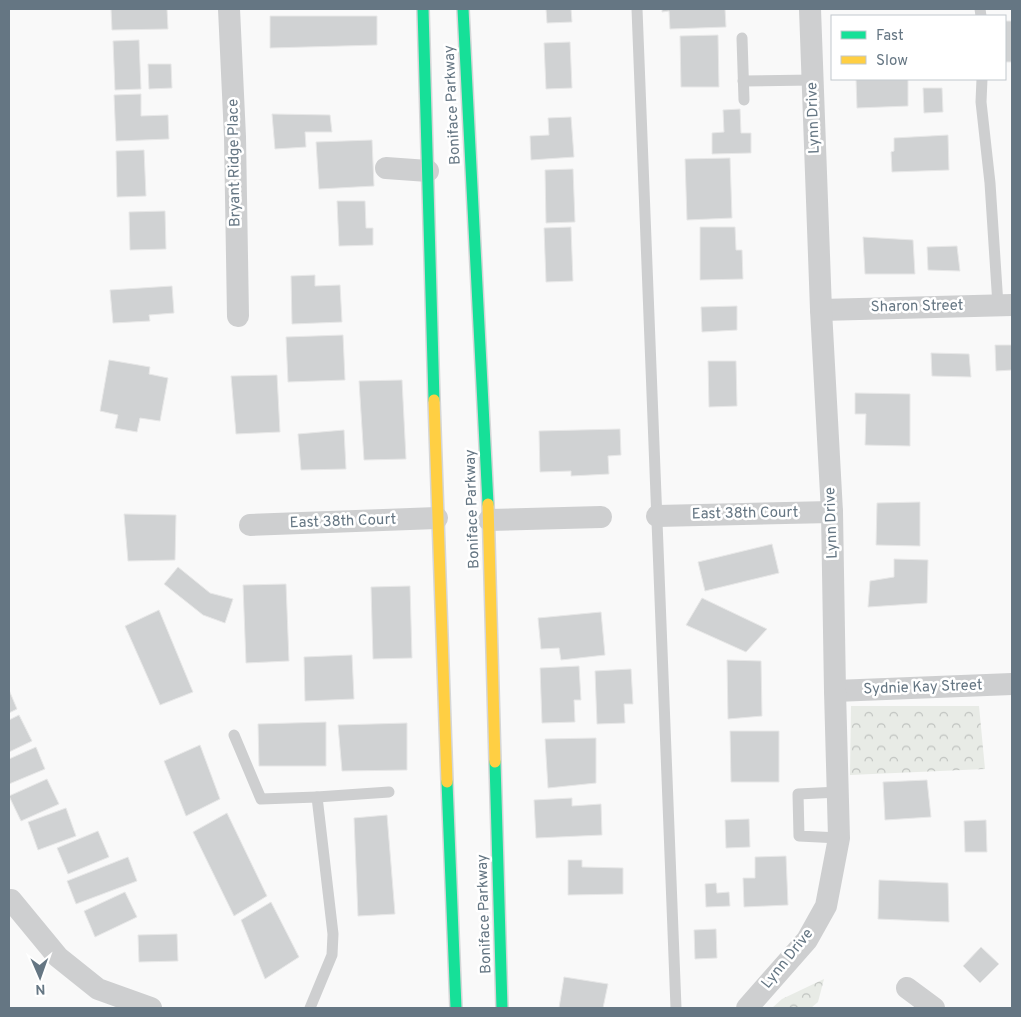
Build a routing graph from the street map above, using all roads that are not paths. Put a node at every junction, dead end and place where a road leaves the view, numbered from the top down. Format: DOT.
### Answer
graph roads {
  1 [pos="229,9"];
  2 [pos="423,9"];
  3 [pos="463,9"];
  4 [pos="637,9"];
  5 [pos="810,9"];
  6 [pos="742,38"];
  7 [pos="813,80"];
  8 [pos="982,80"];
  9 [pos="743,81"];
  10 [pos="744,100"];
  11 [pos="386,168"];
  12 [pos="428,171"];
  13 [pos="1005,305"];
  14 [pos="821,310"];
  15 [pos="238,316"];
  16 [pos="832,512"];
  17 [pos="657,516"];
  18 [pos="601,517"];
  19 [pos="437,518"];
  20 [pos="489,520"];
  21 [pos="250,525"];
  22 [pos="1012,684"];
  23 [pos="835,691"];
  24 [pos="234,735"];
  25 [pos="389,792"];
  26 [pos="839,792"];
  27 [pos="317,797"];
  28 [pos="839,838"];
  29 [pos="9,899"];
  30 [pos="908,988"];
  31 [pos="150,1008"];
  32 [pos="310,1008"];
  33 [pos="456,1008"];
  34 [pos="502,1008"];
  35 [pos="676,1008"];
  36 [pos="747,1008"];
  37 [pos="934,1008"];
  1 -- 15 [label="street, Bryant Ridge Place"];
  2 -- 12 [label="main road, Boniface Parkway"];
  3 -- 20 [label="main road, Boniface Parkway"];
  4 -- 17 [label="lane"];
  5 -- 7 [label="street, Lynn Drive"];
  6 -- 9 [label="lane"];
  7 -- 9 [label="lane"];
  7 -- 14 [label="street, Lynn Drive"];
  8 -- 13 [label="lane"];
  9 -- 10 [label="lane"];
  11 -- 12 [label="street"];
  12 -- 19 [label="main road, Boniface Parkway"];
  13 -- 14 [label="street, Sharon Street"];
  14 -- 16 [label="street, Lynn Drive"];
  16 -- 17 [label="street, East 38th Court"];
  16 -- 23 [label="street, Lynn Drive"];
  17 -- 35 [label="lane"];
  18 -- 20 [label="street"];
  19 -- 21 [label="street, East 38th Court"];
  19 -- 33 [label="main road, Boniface Parkway"];
  20 -- 34 [label="main road, Boniface Parkway"];
  22 -- 23 [label="street, Sydnie Kay Street"];
  23 -- 26 [label="street, Lynn Drive"];
  24 -- 27 [label="lane"];
  25 -- 27 [label="lane"];
  26 -- 28 [label="street, Lynn Drive"];
  26 -- 28 [label="lane"];
  27 -- 32 [label="lane"];
  28 -- 36 [label="street, Lynn Drive"];
  29 -- 31 [label="street"];
  30 -- 37 [label="street"];
}
